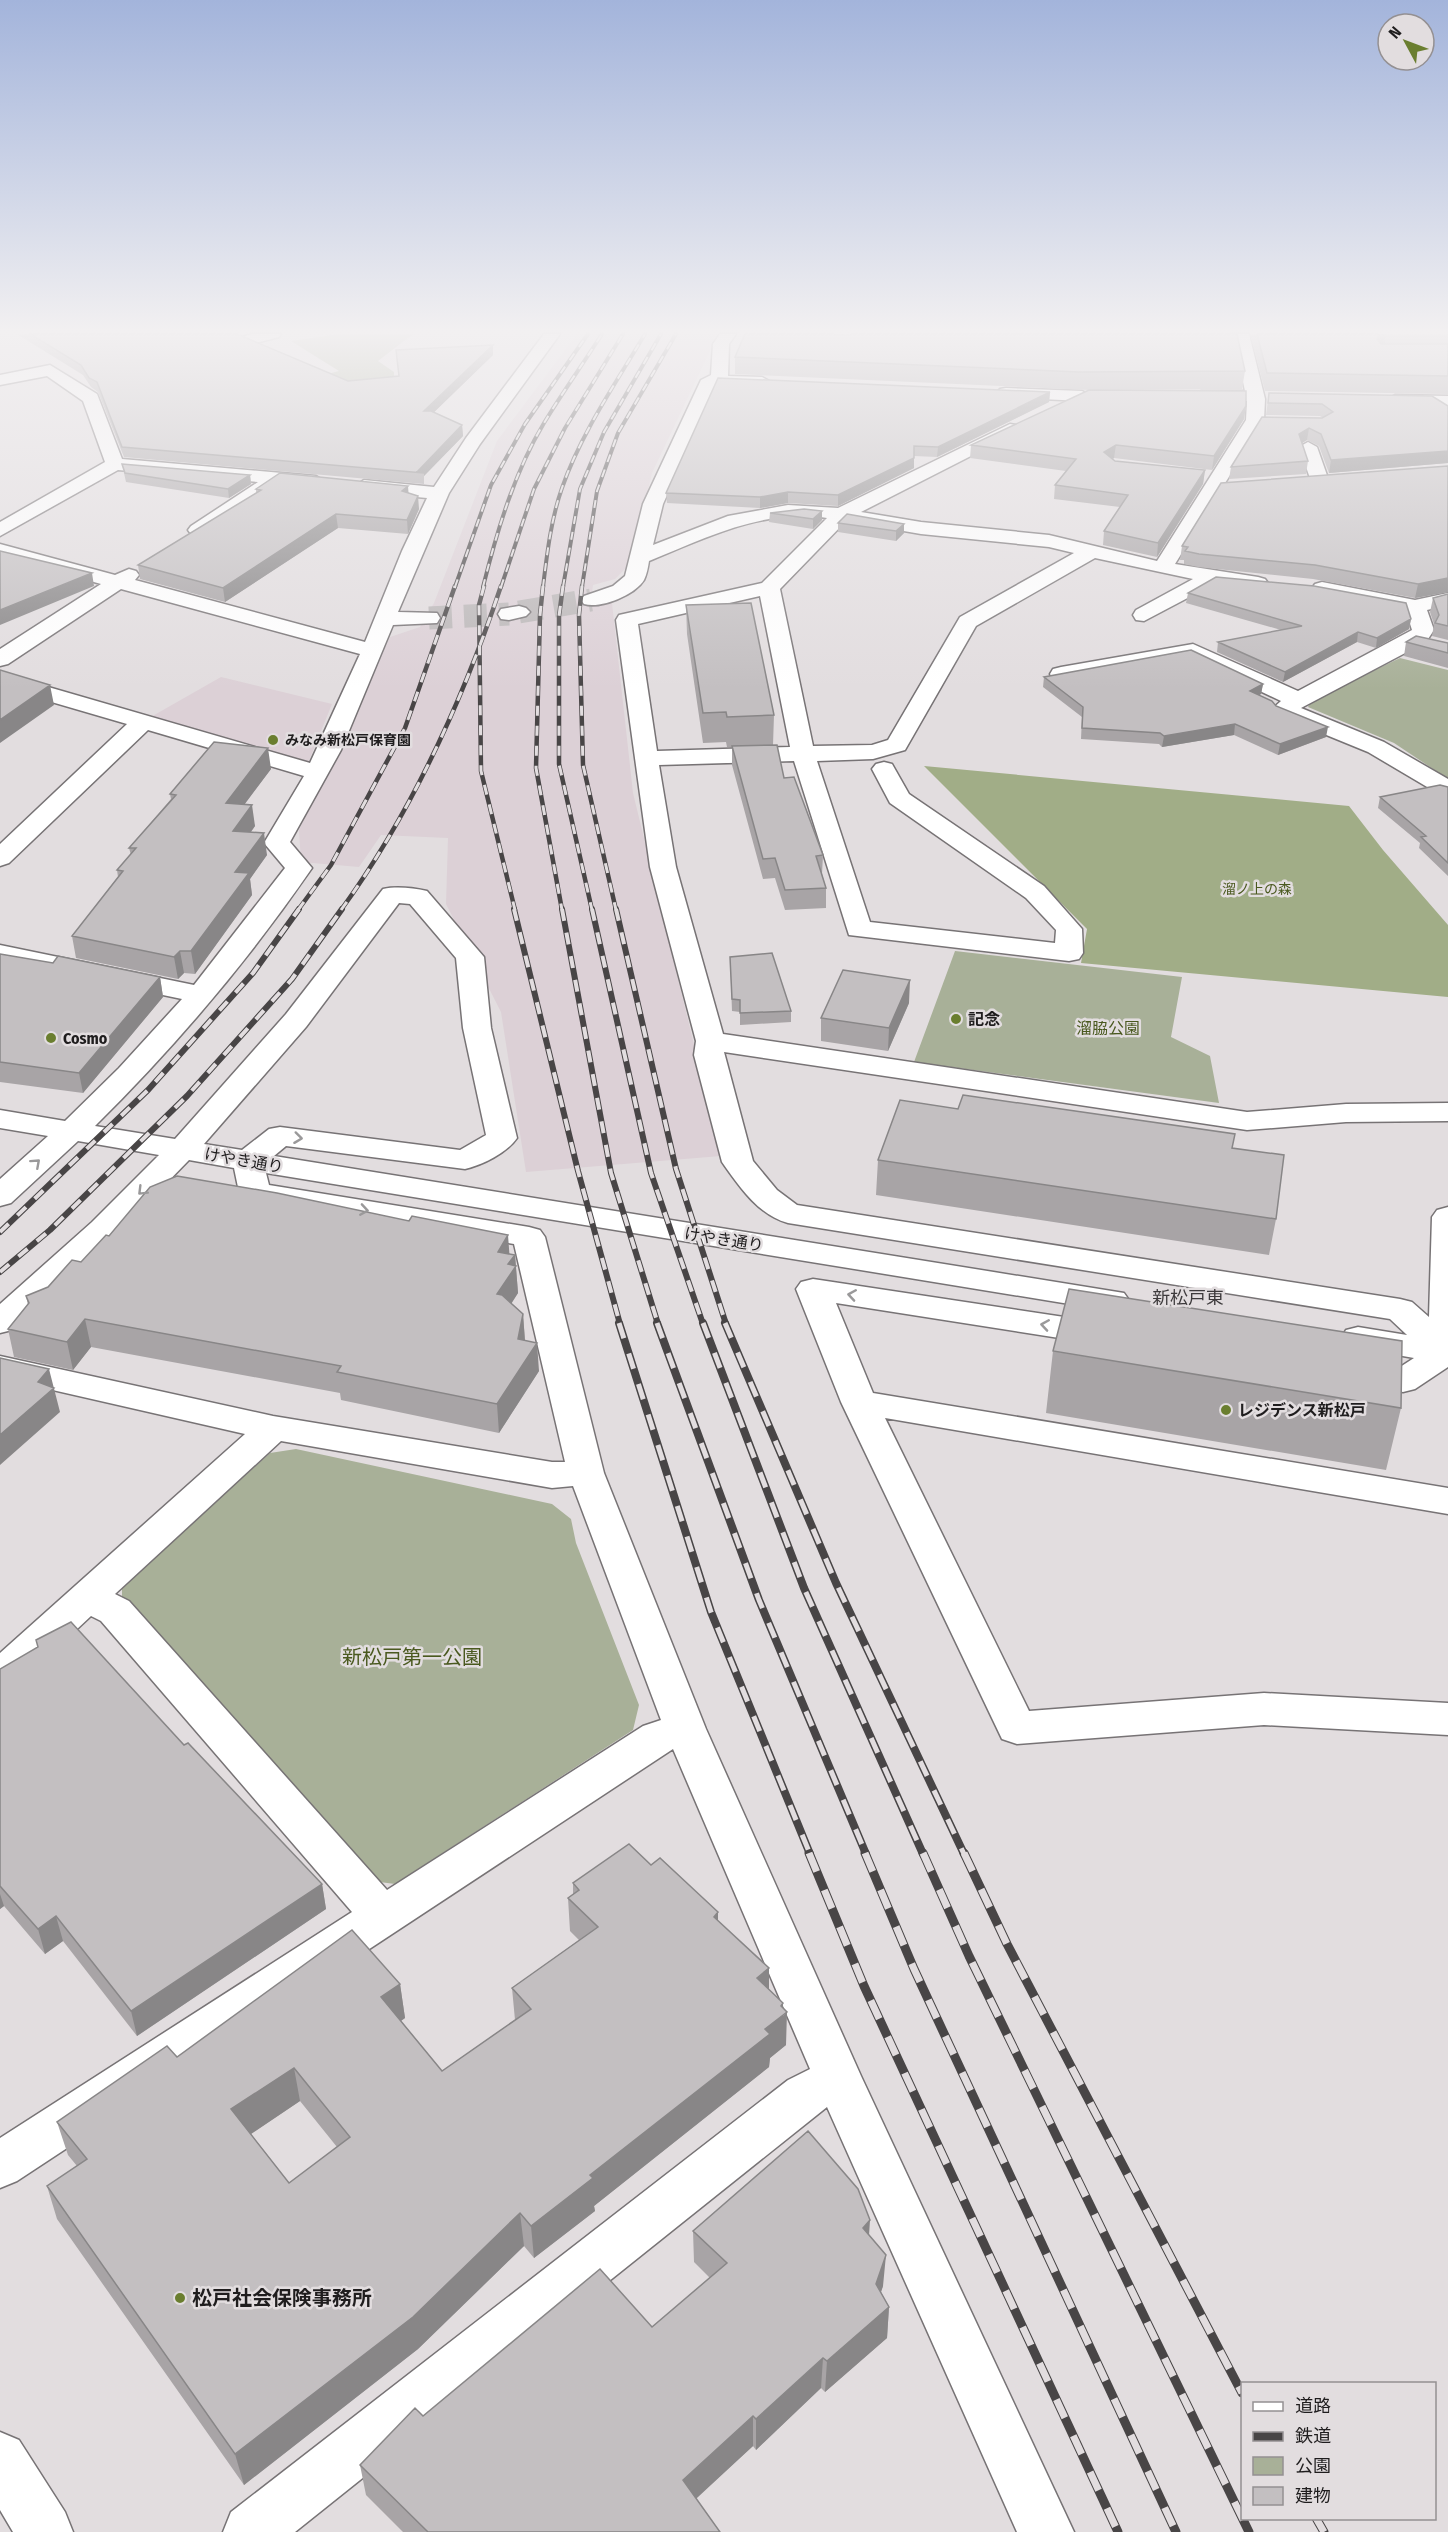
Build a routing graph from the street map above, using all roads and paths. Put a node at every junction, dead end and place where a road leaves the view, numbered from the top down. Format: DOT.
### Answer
graph roads {
  1 [pos="111,452"];
  2 [pos="465,452"];
  3 [pos="675,452"];
  4 [pos="966,452"];
  5 [pos="1236,452"];
  6 [pos="1310,452"];
  7 [pos="115,464"];
  8 [pos="1197,475"];
  9 [pos="1341,479"];
  10 [pos="275,480"];
  11 [pos="1320,481"];
  12 [pos="1297,483"];
  13 [pos="1217,484"];
  14 [pos="1237,488"];
  15 [pos="439,492"];
  16 [pos="842,514"];
  17 [pos="0,530"];
  18 [pos="186,538"];
  19 [pos="0,550"];
  20 [pos="1093,551"];
  21 [pos="641,557"];
  22 [pos="146,564"];
  23 [pos="1162,568"];
  24 [pos="1211,577"];
  25 [pos="116,584"];
  26 [pos="1278,584"];
  27 [pos="1305,586"];
  28 [pos="769,588"];
  29 [pos="1448,599"];
  30 [pos="591,600"];
  31 [pos="1416,607"];
  32 [pos="1144,615"];
  33 [pos="1448,616"];
  34 [pos="429,618"];
  35 [pos="384,619"];
  36 [pos="1412,641"];
  37 [pos="1439,647"];
  38 [pos="373,651"];
  39 [pos="0,659"];
  40 [pos="1061,674"];
  41 [pos="0,680"];
  42 [pos="1298,699"];
  43 [pos="143,722"];
  44 [pos="803,753"];
  45 [pos="646,758"];
  46 [pos="884,769"];
  47 [pos="316,772"];
  48 [pos="1448,789"];
  49 [pos="0,858"];
  50 [pos="0,953"];
  51 [pos="201,995"];
  52 [pos="710,1041"];
  53 [pos="1448,1112"];
  54 [pos="0,1119"];
  55 [pos="73,1131"];
  56 [pos="183,1149"];
  57 [pos="248,1161"];
  58 [pos="0,1196"];
  59 [pos="1448,1217"];
  60 [pos="1145,1305"];
  61 [pos="0,1322"];
  62 [pos="1331,1334"];
  63 [pos="1132,1339"];
  64 [pos="1448,1352"];
  65 [pos="0,1367"];
  66 [pos="1320,1368"];
  67 [pos="859,1402"];
  68 [pos="273,1428"];
  69 [pos="586,1473"];
  70 [pos="1448,1502"];
  71 [pos="86,1597"];
  72 [pos="0,1677"];
  73 [pos="1448,1719"];
  74 [pos="685,1729"];
  75 [pos="384,1917"];
  76 [pos="838,2078"];
  77 [pos="0,2165"];
  78 [pos="0,2459"];
  79 [pos="45,2532"];
  80 [pos="252,2532"];
  81 [pos="1046,2532"];
  1 -- 7 [label="street"];
  2 -- 15 [label="street"];
  3 -- 21 [label="street"];
  4 -- 16 [label="street"];
  5 -- 13 [label="street"];
  6 -- 11 [label="street"];
  7 -- 10 [label="street"];
  7 -- 17 [label="street"];
  8 -- 13 [label="street"];
  9 -- 11 [label="street"];
  10 -- 15 [label="street"];
  10 -- 18 [label="street"];
  11 -- 12 [label="street"];
  13 -- 14 [label="street"];
  13 -- 23 [label="street"];
  15 -- 35 [label="street"];
  16 -- 20 [label="street"];
  16 -- 21 [label="street"];
  16 -- 28 [label="street"];
  19 -- 25 [label="street"];
  20 -- 23 [label="street"];
  20 -- 44 [label="street"];
  21 -- 30 [label="street"];
  22 -- 25 [label="street"];
  23 -- 24 [label="street"];
  24 -- 26 [label="street"];
  24 -- 32 [label="street"];
  25 -- 38 [label="street"];
  25 -- 39 [label="street"];
  27 -- 31 [label="street"];
  28 -- 44 [label="street"];
  28 -- 45 [label="street"];
  29 -- 31 [label="street"];
  31 -- 33 [label="street"];
  31 -- 36 [label="street"];
  34 -- 35 [label="street"];
  35 -- 38 [label="street"];
  36 -- 37 [label="street"];
  36 -- 42 [label="street"];
  38 -- 47 [label="street"];
  40 -- 42 [label="street"];
  41 -- 43 [label="street"];
  42 -- 48 [label="street"];
  43 -- 47 [label="street"];
  43 -- 49 [label="street"];
  44 -- 45 [label="street"];
  44 -- 46 [label="street"];
  45 -- 52 [label="street"];
  47 -- 51 [label="street"];
  50 -- 51 [label="street"];
  51 -- 55 [label="street"];
  52 -- 53 [label="street"];
  52 -- 64 [label="street"];
  54 -- 55 [label="street, けやき通り"];
  55 -- 56 [label="street, けやき通り"];
  58 -- 55 [label="street, one-way"];
  56 -- 57 [label="street, けやき通り"];
  57 -- 56 [label="street, one-way"];
  56 -- 61 [label="street, one-way"];
  57 -- 60 [label="street, けやき通り"];
  57 -- 69 [label="street, one-way"];
  59 -- 64 [label="street"];
  62 -- 64 [label="street"];
  63 -- 67 [label="street, one-way"];
  64 -- 66 [label="street"];
  65 -- 68 [label="street"];
  67 -- 70 [label="street"];
  67 -- 73 [label="street"];
  68 -- 69 [label="street"];
  68 -- 71 [label="street"];
  69 -- 74 [label="street"];
  71 -- 72 [label="street"];
  71 -- 75 [label="street"];
  74 -- 75 [label="street"];
  74 -- 76 [label="street"];
  75 -- 77 [label="street"];
  76 -- 80 [label="street"];
  76 -- 81 [label="street"];
  78 -- 79 [label="street"];
}
